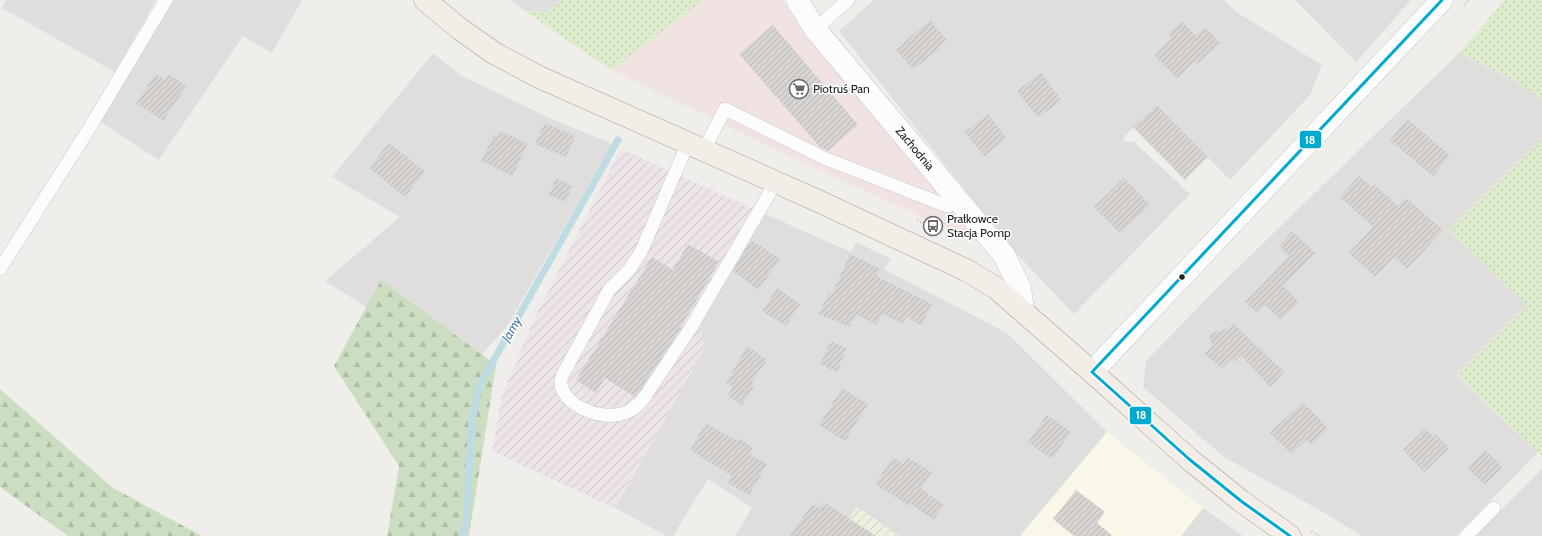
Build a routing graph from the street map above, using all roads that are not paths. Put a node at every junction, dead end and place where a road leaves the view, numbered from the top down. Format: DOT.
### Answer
graph roads {
  1 [pos="166,0"];
  2 [pos="425,0"];
  3 [pos="797,0"];
  4 [pos="848,0"];
  5 [pos="1442,0"];
  6 [pos="815,29"];
  7 [pos="696,146"];
  8 [pos="776,182"];
  9 [pos="959,202"];
  10 [pos="0,269"];
  11 [pos="1023,312"];
  12 [pos="1092,372"];
  13 [pos="1494,508"];
  14 [pos="1299,533"];
  15 [pos="1466,536"];
  1 -- 10 [label="lane"];
  2 -- 7 [label="main road"];
  3 -- 6 [label="street, Zachodnia"];
  4 -- 6 [label="lane"];
  5 -- 12 [label="street"];
  6 -- 9 [label="street, Zachodnia"];
  7 -- 8 [label="main road"];
  7 -- 8 [label="lane"];
  7 -- 9 [label="lane"];
  8 -- 11 [label="main road"];
  9 -- 11 [label="street, Zachodnia"];
  11 -- 12 [label="main road"];
  12 -- 14 [label="main road"];
  13 -- 15 [label="lane"];
}
